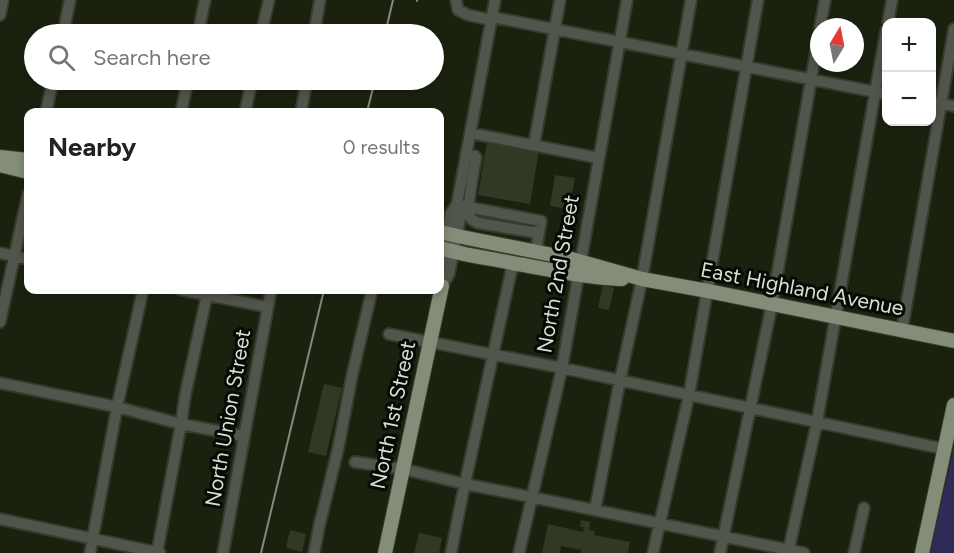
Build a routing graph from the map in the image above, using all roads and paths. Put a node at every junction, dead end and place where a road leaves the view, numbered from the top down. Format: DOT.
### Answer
graph roads {
  1 [pos="3,0"];
  2 [pos="70,0"];
  3 [pos="205,0"];
  4 [pos="269,0"];
  5 [pos="320,0"];
  6 [pos="456,0"];
  7 [pos="495,0"];
  8 [pos="560,0"];
  9 [pos="627,0"];
  10 [pos="691,0"];
  11 [pos="758,0"];
  12 [pos="825,0"];
  13 [pos="892,0"];
  14 [pos="0,15"];
  15 [pos="491,18"];
  16 [pos="822,18"];
  17 [pos="889,18"];
  18 [pos="65,24"];
  19 [pos="200,24"];
  20 [pos="263,24"];
  21 [pos="316,24"];
  22 [pos="555,29"];
  23 [pos="954,29"];
  24 [pos="619,41"];
  25 [pos="681,53"];
  26 [pos="746,66"];
  27 [pos="812,72"];
  28 [pos="883,72"];
  29 [pos="811,79"];
  30 [pos="51,90"];
  31 [pos="186,90"];
  32 [pos="250,90"];
  33 [pos="305,90"];
  34 [pos="881,93"];
  35 [pos="936,103"];
  36 [pos="954,106"];
  37 [pos="47,108"];
  38 [pos="182,108"];
  39 [pos="246,108"];
  40 [pos="302,108"];
  41 [pos="933,126"];
  42 [pos="470,132"];
  43 [pos="534,145"];
  44 [pos="466,154"];
  45 [pos="0,157"];
  46 [pos="599,158"];
  47 [pos="24,160"];
  48 [pos="0,165"];
  49 [pos="24,171"];
  50 [pos="457,204"];
  51 [pos="470,207"];
  52 [pos="24,213"];
  53 [pos="448,234"];
  54 [pos="445,250"];
  55 [pos="536,251"];
  56 [pos="0,253"];
  57 [pos="15,256"];
  58 [pos="24,258"];
  59 [pos="513,263"];
  60 [pos="580,268"];
  61 [pos="444,276"];
  62 [pos="642,279"];
  63 [pos="708,291"];
  64 [pos="142,294"];
  65 [pos="208,294"];
  66 [pos="216,294"];
  67 [pos="270,294"];
  68 [pos="371,294"];
  69 [pos="437,294"];
  70 [pos="772,304"];
  71 [pos="267,307"];
  72 [pos="835,317"];
  73 [pos="0,322"];
  74 [pos="902,330"];
  75 [pos="389,334"];
  76 [pos="429,341"];
  77 [pos="954,341"];
  78 [pos="493,354"];
  79 [pos="562,368"];
  80 [pos="620,380"];
  81 [pos="0,383"];
  82 [pos="689,395"];
  83 [pos="954,405"];
  84 [pos="117,407"];
  85 [pos="750,408"];
  86 [pos="817,422"];
  87 [pos="182,424"];
  88 [pos="244,436"];
  89 [pos="944,449"];
  90 [pos="355,462"];
  91 [pos="403,469"];
  92 [pos="465,484"];
  93 [pos="531,496"];
  94 [pos="864,508"];
  95 [pos="595,510"];
  96 [pos="0,519"];
  97 [pos="659,523"];
  98 [pos="723,536"];
  99 [pos="93,538"];
  100 [pos="788,551"];
  101 [pos="90,553"];
  102 [pos="158,553"];
  103 [pos="223,553"];
  104 [pos="314,553"];
  105 [pos="385,553"];
  106 [pos="452,553"];
  107 [pos="519,553"];
  108 [pos="653,553"];
  109 [pos="720,553"];
  110 [pos="804,553"];
  111 [pos="854,553"];
  112 [pos="921,553"];
  1 -- 14 [label="street"];
  2 -- 18 [label="street"];
  3 -- 19 [label="street"];
  4 -- 20 [label="street"];
  5 -- 21 [label="street"];
  6 -- 15 [label="street"];
  7 -- 15 [label="street, North 1st Street"];
  8 -- 22 [label="street"];
  9 -- 24 [label="street, North 2nd Street"];
  10 -- 25 [label="street"];
  11 -- 26 [label="street"];
  12 -- 16 [label="street"];
  13 -- 17 [label="street"];
  15 -- 22 [label="street"];
  15 -- 42 [label="street, North 1st Street"];
  22 -- 24 [label="street"];
  22 -- 43 [label="street"];
  23 -- 35 [label="street"];
  24 -- 25 [label="street"];
  24 -- 46 [label="street, North 2nd Street"];
  25 -- 26 [label="street"];
  25 -- 62 [label="street"];
  26 -- 29 [label="street"];
  26 -- 63 [label="street"];
  27 -- 29 [label="street"];
  28 -- 34 [label="street"];
  29 -- 34 [label="street"];
  29 -- 70 [label="street"];
  30 -- 37 [label="street"];
  31 -- 38 [label="street"];
  32 -- 39 [label="street"];
  33 -- 40 [label="street"];
  34 -- 72 [label="street"];
  35 -- 36 [label="street"];
  41 -- 74 [label="street"];
  42 -- 43 [label="street"];
  42 -- 44 [label="street, North 1st Street"];
  43 -- 46 [label="street"];
  44 -- 50 [label="street, North 1st Street"];
  44 -- 51 [label="street"];
  45 -- 47 [label="main road"];
  46 -- 60 [label="street, North 2nd Street"];
  48 -- 49 [label="main road"];
  50 -- 51 [label="street"];
  50 -- 53 [label="street, North 1st Street"];
  51 -- 55 [label="street"];
  52 -- 57 [label="street"];
  53 -- 54 [label="street, North 1st Street"];
  53 -- 55 [label="main road, East Highland Avenue"];
  54 -- 59 [label="main road, East Highland Avenue"];
  54 -- 61 [label="street, North 1st Street"];
  55 -- 60 [label="main road, East Highland Avenue"];
  56 -- 57 [label="street"];
  57 -- 58 [label="street"];
  57 -- 73 [label="street"];
  59 -- 60 [label="main road, East Highland Avenue"];
  59 -- 78 [label="street"];
  60 -- 62 [label="main road, East Highland Avenue"];
  60 -- 79 [label="street, North 2nd Street"];
  62 -- 63 [label="main road, East Highland Avenue"];
  62 -- 80 [label="street"];
  63 -- 70 [label="main road, East Highland Avenue"];
  63 -- 82 [label="street"];
  64 -- 84 [label="street"];
  65 -- 87 [label="street"];
  66 -- 71 [label="street"];
  67 -- 71 [label="street, North Union Street"];
  68 -- 104 [label="street"];
  69 -- 76 [label="main road, North 1st Street"];
  70 -- 72 [label="main road, East Highland Avenue"];
  70 -- 85 [label="street"];
  71 -- 88 [label="street, North Union Street"];
  72 -- 74 [label="main road, East Highland Avenue"];
  72 -- 86 [label="street"];
  74 -- 77 [label="main road, East Highland Avenue"];
  75 -- 76 [label="street"];
  76 -- 78 [label="street"];
  76 -- 91 [label="main road, North 1st Street"];
  78 -- 79 [label="street"];
  78 -- 92 [label="street"];
  79 -- 80 [label="street"];
  79 -- 93 [label="street, North 2nd Street"];
  80 -- 82 [label="street"];
  80 -- 95 [label="street"];
  81 -- 84 [label="street"];
  82 -- 85 [label="street"];
  82 -- 97 [label="street"];
  83 -- 89 [label="main road"];
  84 -- 87 [label="street"];
  84 -- 99 [label="street"];
  85 -- 86 [label="street"];
  85 -- 98 [label="street"];
  86 -- 89 [label="street"];
  86 -- 100 [label="street"];
  87 -- 88 [label="street"];
  87 -- 102 [label="street"];
  88 -- 103 [label="street, North Union Street"];
  89 -- 112 [label="main road"];
  90 -- 91 [label="street"];
  91 -- 92 [label="street"];
  91 -- 105 [label="main road, North 1st Street"];
  92 -- 93 [label="street"];
  92 -- 106 [label="street"];
  93 -- 95 [label="street"];
  93 -- 107 [label="street, North 2nd Street"];
  94 -- 111 [label="street"];
  95 -- 97 [label="street"];
  96 -- 99 [label="street"];
  97 -- 98 [label="street"];
  97 -- 108 [label="street"];
  98 -- 100 [label="street"];
  98 -- 109 [label="street"];
  99 -- 101 [label="street"];
  99 -- 102 [label="street"];
  100 -- 110 [label="street"];
}
